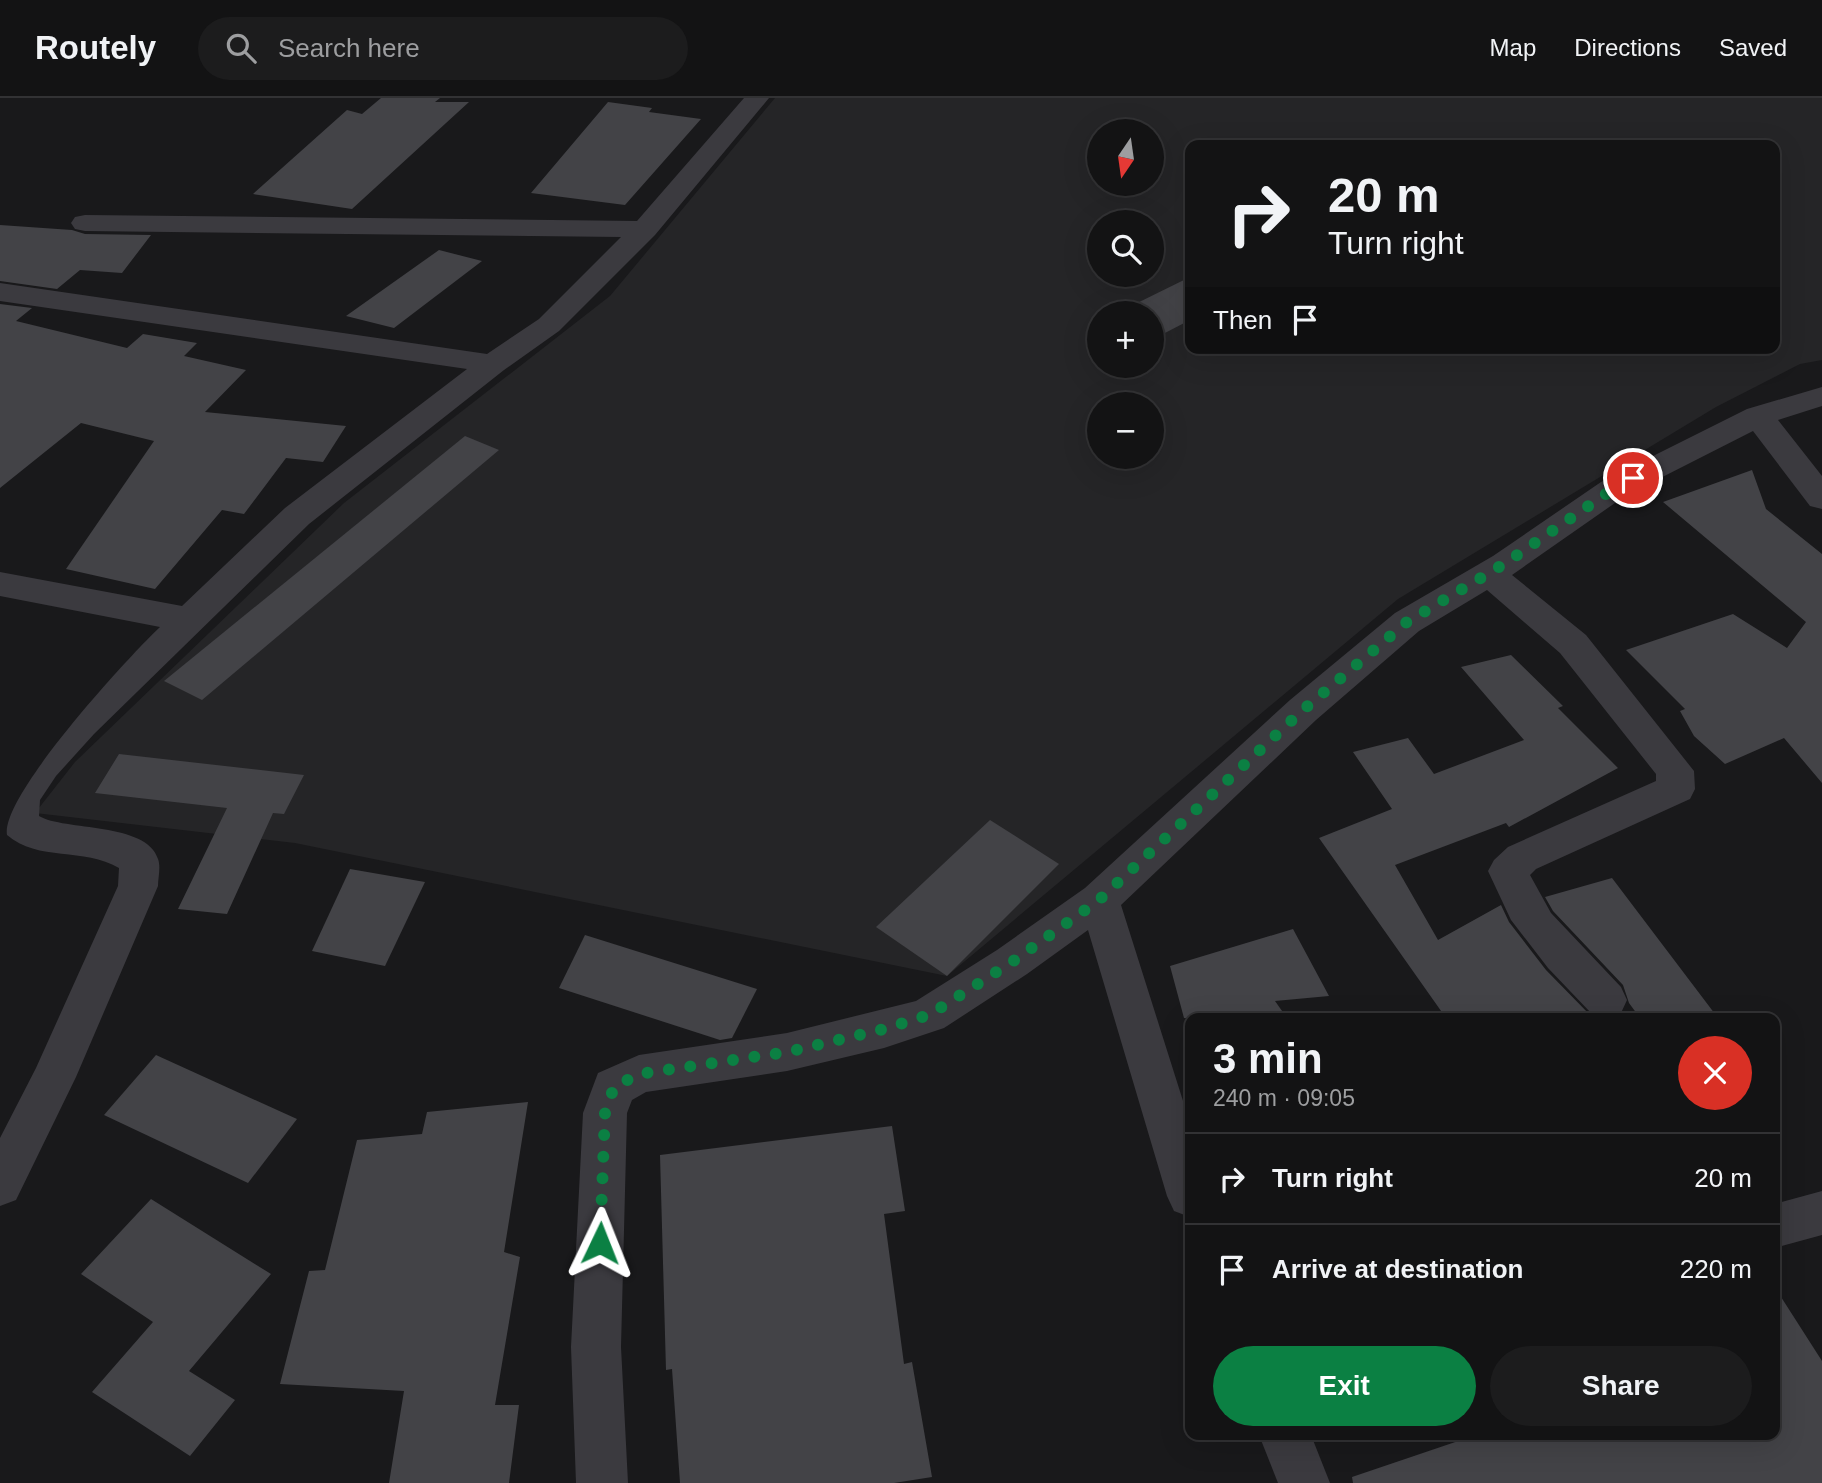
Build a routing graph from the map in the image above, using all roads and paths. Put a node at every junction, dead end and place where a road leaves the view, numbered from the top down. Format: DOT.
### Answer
graph roads {
  1 [pos="757,98"];
  2 [pos="85,223"];
  3 [pos="645,229"];
  4 [pos="0,292"];
  5 [pos="493,364"];
  6 [pos="1822,396"];
  7 [pos="1758,416"];
  8 [pos="1822,498"];
  9 [pos="1488,573"];
  10 [pos="0,584"];
  11 [pos="190,620"];
  12 [pos="1099,900"];
  13 [pos="1606,1000"];
  14 [pos="1185,1180"];
  15 [pos="0,1185"];
  16 [pos="1822,1213"];
  17 [pos="1780,1224"];
  18 [pos="1287,1440"];
  19 [pos="602,1483"];
  20 [pos="1304,1483"];
  1 -- 3 [label="street"];
  2 -- 3 [label="street"];
  3 -- 5 [label="street"];
  4 -- 5 [label="street"];
  5 -- 11 [label="street"];
  6 -- 7 [label="street"];
  7 -- 8 [label="street"];
  7 -- 9 [label="street"];
  9 -- 12 [label="street"];
  9 -- 13 [label="street"];
  10 -- 11 [label="street"];
  11 -- 15 [label="street"];
  12 -- 14 [label="street"];
  12 -- 19 [label="street"];
  16 -- 17 [label="street"];
  18 -- 20 [label="street"];
}
